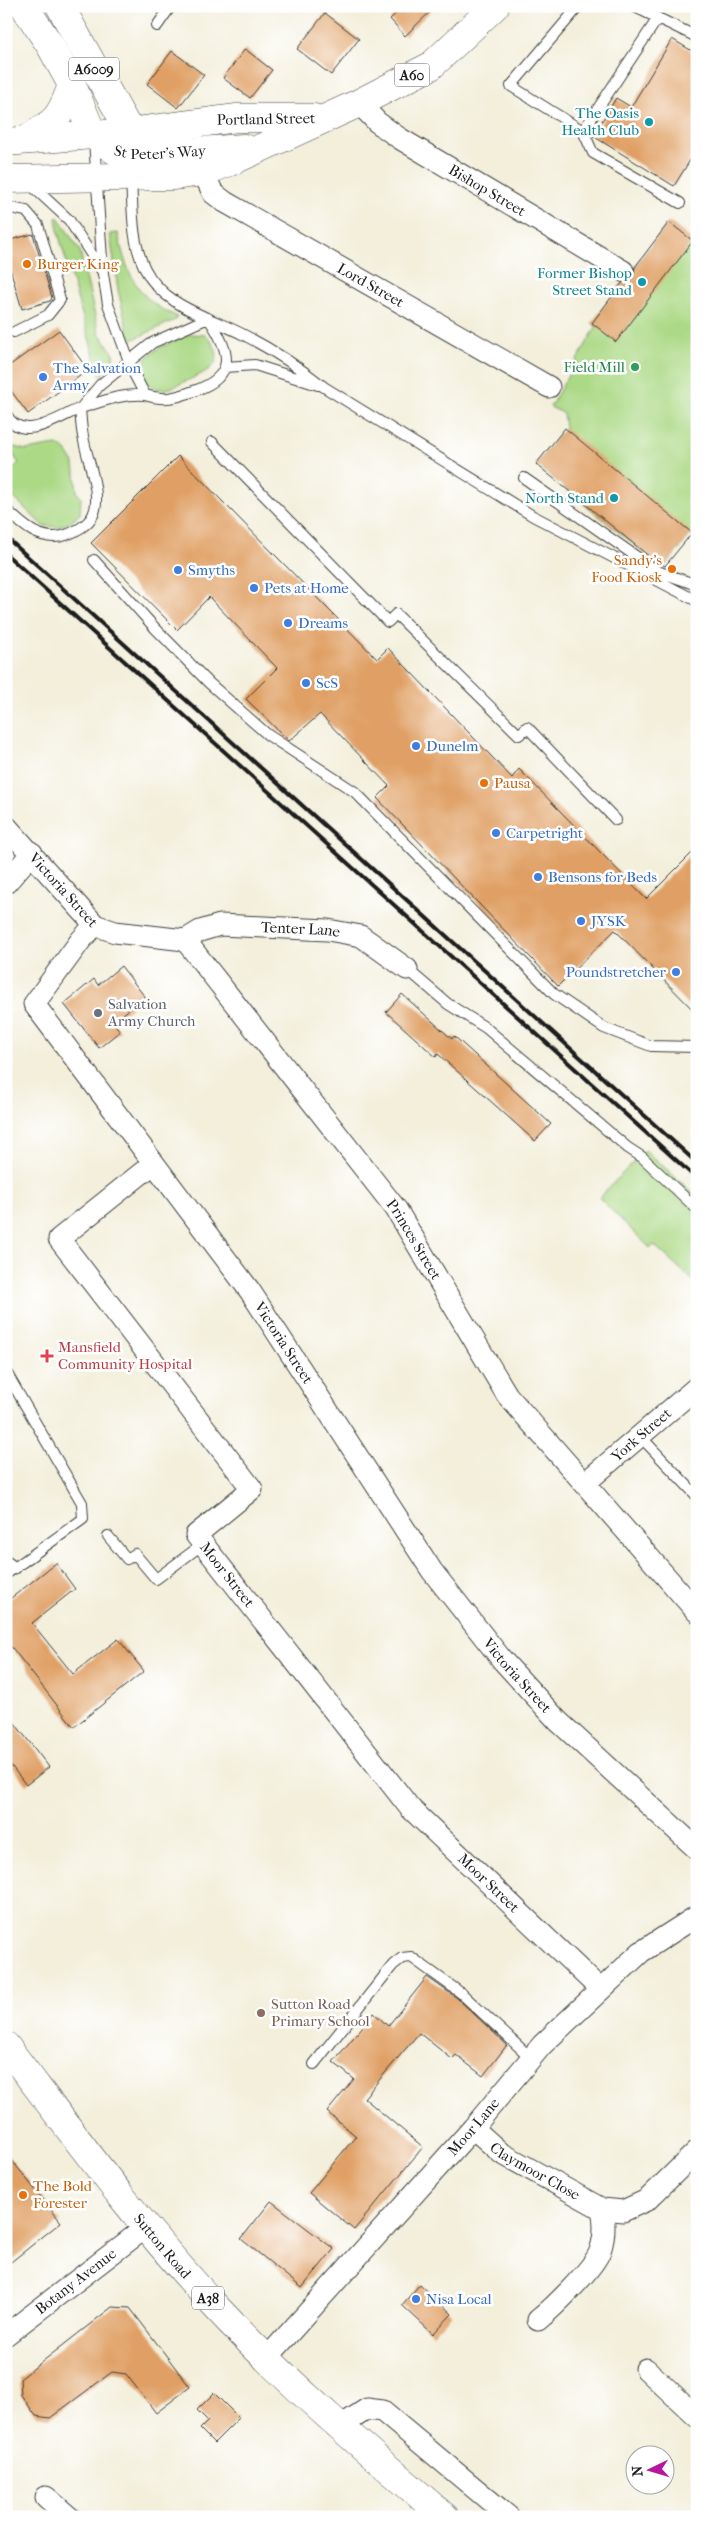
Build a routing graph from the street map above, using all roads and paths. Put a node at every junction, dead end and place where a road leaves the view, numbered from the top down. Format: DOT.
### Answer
graph roads {
  1 [pos="24,6"];
  2 [pos="60,6"];
  3 [pos="171,6"];
  4 [pos="495,6"];
  5 [pos="579,6"];
  6 [pos="633,6"];
  7 [pos="658,18"];
  8 [pos="157,26"];
  9 [pos="697,37"];
  10 [pos="72,85"];
  11 [pos="359,103"];
  12 [pos="323,118"];
  13 [pos="583,131"];
  14 [pos="93,135"];
  15 [pos="16,141"];
  16 [pos="258,148"];
  17 [pos="131,154"];
  18 [pos="203,172"];
  19 [pos="96,177"];
  20 [pos="15,179"];
  21 [pos="680,203"];
  22 [pos="6,207"];
  23 [pos="623,271"];
  24 [pos="104,274"];
  25 [pos="208,318"];
  26 [pos="14,332"];
  27 [pos="129,362"];
  28 [pos="225,367"];
  29 [pos="324,387"];
  30 [pos="549,387"];
  31 [pos="145,395"];
  32 [pos="80,409"];
  33 [pos="6,414"];
  34 [pos="212,442"];
  35 [pos="524,478"];
  36 [pos="6,509"];
  37 [pos="94,560"];
  38 [pos="680,579"];
  39 [pos="697,585"];
  40 [pos="670,586"];
  41 [pos="697,601"];
  42 [pos="616,820"];
  43 [pos="6,826"];
  44 [pos="32,854"];
  45 [pos="6,883"];
  46 [pos="95,925"];
  47 [pos="185,940"];
  48 [pos="407,969"];
  49 [pos="697,1047"];
  50 [pos="153,1164"];
  51 [pos="697,1209"];
  52 [pos="6,1372"];
  53 [pos="697,1386"];
  54 [pos="640,1436"];
  55 [pos="585,1483"];
  56 [pos="697,1496"];
  57 [pos="108,1536"];
  58 [pos="203,1544"];
  59 [pos="6,1561"];
  60 [pos="16,1568"];
  61 [pos="6,1574"];
  62 [pos="697,1612"];
  63 [pos="697,1849"];
  64 [pos="694,1922"];
  65 [pos="600,1989"];
  66 [pos="6,2046"];
  67 [pos="531,2058"];
  68 [pos="314,2064"];
  69 [pos="473,2128"];
  70 [pos="697,2151"];
  71 [pos="602,2209"];
  72 [pos="146,2228"];
  73 [pos="538,2320"];
  74 [pos="6,2335"];
  75 [pos="267,2358"];
  76 [pos="646,2369"];
  77 [pos="697,2417"];
  78 [pos="340,2426"];
  79 [pos="46,2497"];
  80 [pos="69,2517"];
  81 [pos="445,2517"];
  82 [pos="509,2517"];
  1 -- 10 [label="highway, St Peter's Way / A6009"];
  2 -- 17 [label="highway, St Peter's Way / A6009"];
  3 -- 8 [label="lane"];
  4 -- 11 [label="highway, Portland Street / A60"];
  5 -- 13 [label="lane"];
  6 -- 7 [label="lane"];
  7 -- 9 [label="lane"];
  7 -- 13 [label="lane"];
  10 -- 14 [label="highway, St Peter's Way"];
  10 -- 15 [label="highway, A6009"];
  11 -- 12 [label="highway, Portland Street / A60"];
  11 -- 23 [label="street, Bishop Street"];
  12 -- 16 [label="highway, A60"];
  12 -- 17 [label="highway, Portland Street / A60"];
  13 -- 21 [label="lane"];
  14 -- 15 [label="highway, A60"];
  14 -- 17 [label="highway, Portland Street / A60"];
  14 -- 19 [label="lane"];
  16 -- 17 [label="highway, St Peter's Way / A60"];
  16 -- 18 [label="highway, Portland Street / A60"];
  17 -- 18 [label="highway, Portland Street / A60"];
  17 -- 19 [label="highway, Portland Street"];
  17 -- 25 [label="lane"];
  18 -- 30 [label="street, Lord Street"];
  19 -- 20 [label="highway, Portland Street"];
  19 -- 24 [label="lane"];
  20 -- 24 [label="lane"];
  22 -- 26 [label="lane"];
  24 -- 27 [label="lane"];
  25 -- 27 [label="lane"];
  25 -- 28 [label="lane"];
  25 -- 29 [label="lane"];
  27 -- 31 [label="lane"];
  27 -- 32 [label="lane"];
  28 -- 29 [label="lane"];
  28 -- 31 [label="lane"];
  29 -- 40 [label="lane"];
  31 -- 32 [label="lane"];
  32 -- 33 [label="lane"];
  32 -- 36 [label="lane"];
  34 -- 42 [label="lane"];
  35 -- 38 [label="lane"];
  37 -- 49 [label="lane"];
  38 -- 39 [label="lane"];
  38 -- 40 [label="lane"];
  40 -- 41 [label="lane"];
  43 -- 44 [label="street, Victoria Street"];
  44 -- 45 [label="street"];
  44 -- 46 [label="street, Victoria Street"];
  46 -- 47 [label="street"];
  46 -- 50 [label="street, Victoria Street"];
  47 -- 48 [label="street, Tenter Lane"];
  47 -- 55 [label="street, Princes Street"];
  48 -- 51 [label="lane"];
  50 -- 58 [label="street, Moor Street"];
  50 -- 63 [label="street, Victoria Street"];
  52 -- 60 [label="lane"];
  53 -- 54 [label="street, York Street"];
  54 -- 55 [label="street, York Street"];
  54 -- 56 [label="lane"];
  55 -- 62 [label="street, Princes Street"];
  57 -- 58 [label="lane"];
  58 -- 65 [label="street, Moor Street"];
  59 -- 60 [label="lane"];
  60 -- 61 [label="lane"];
  64 -- 65 [label="street, Moor Lane"];
  65 -- 67 [label="street, Moor Lane"];
  66 -- 72 [label="highway, Sutton Road / A38"];
  67 -- 68 [label="lane"];
  67 -- 69 [label="street, Moor Lane"];
  69 -- 71 [label="street, Claymoor Close"];
  69 -- 75 [label="street, Moor Lane"];
  70 -- 71 [label="street, Claymoor Close"];
  71 -- 73 [label="street"];
  72 -- 74 [label="street, Botany Avenue"];
  72 -- 75 [label="highway, Sutton Road / A38"];
  75 -- 78 [label="highway, Sutton Road / A38"];
  76 -- 77 [label="street"];
  78 -- 81 [label="highway, Sutton Road / A38"];
  78 -- 82 [label="street"];
  79 -- 80 [label="street"];
}
